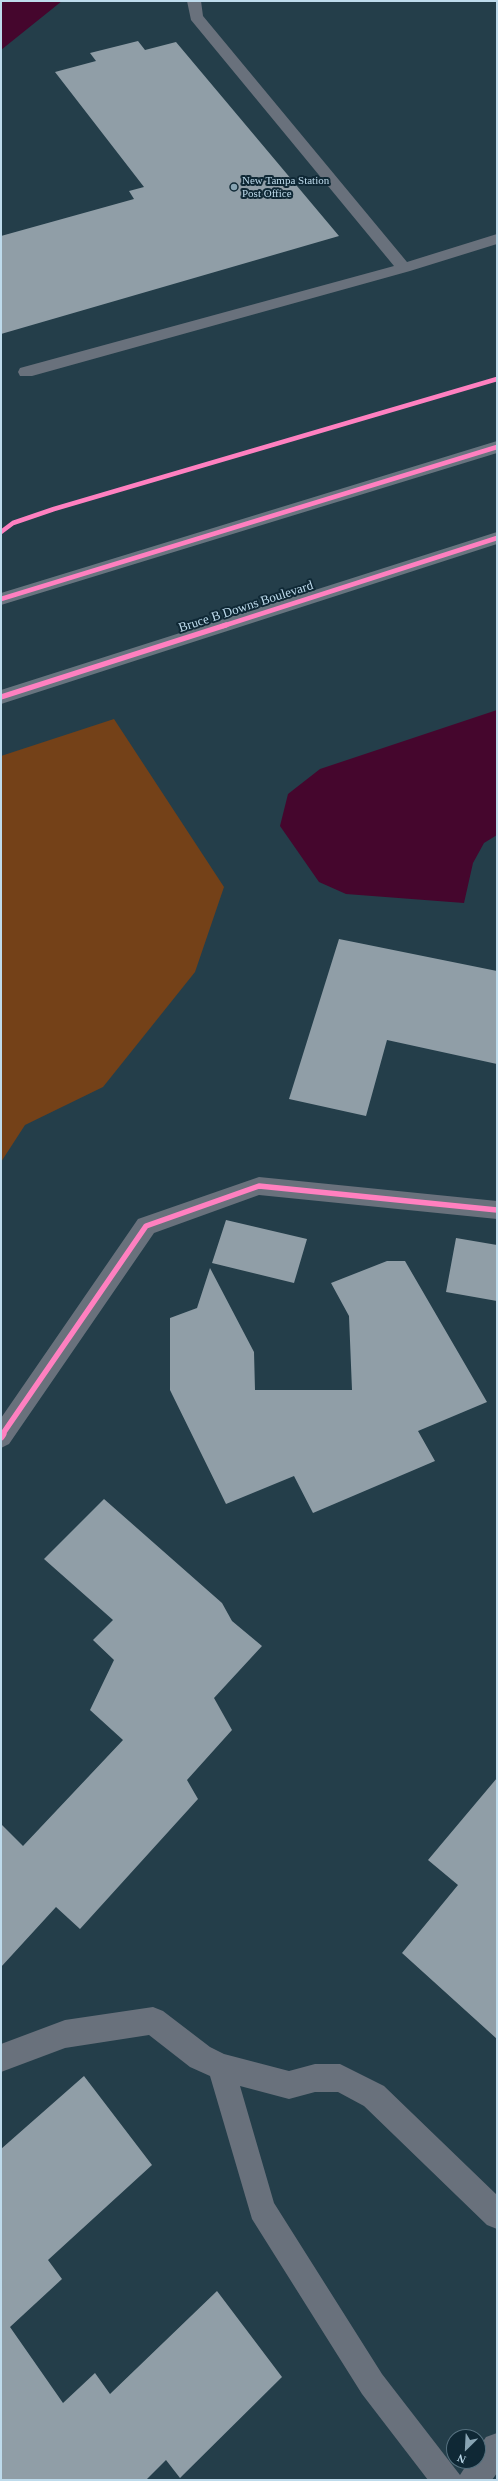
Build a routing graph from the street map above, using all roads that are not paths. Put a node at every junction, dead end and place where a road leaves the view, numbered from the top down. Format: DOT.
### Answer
graph roads {
  1 [pos="194,1"];
  2 [pos="497,239"];
  3 [pos="404,268"];
  4 [pos="26,372"];
  5 [pos="497,447"];
  6 [pos="497,538"];
  7 [pos="1,599"];
  8 [pos="1,697"];
  9 [pos="497,1210"];
  10 [pos="1,1437"];
  11 [pos="1,2058"];
  12 [pos="221,2067"];
  13 [pos="497,2215"];
  14 [pos="497,2448"];
  15 [pos="447,2480"];
  16 [pos="474,2480"];
  1 -- 3 [label="street"];
  2 -- 3 [label="street"];
  3 -- 4 [label="street"];
  5 -- 7 [label="main road"];
  6 -- 8 [label="main road, Bruce B Downs Boulevard"];
  9 -- 10 [label="street"];
  11 -- 12 [label="street"];
  12 -- 13 [label="street"];
  12 -- 15 [label="street"];
  14 -- 16 [label="street"];
}
